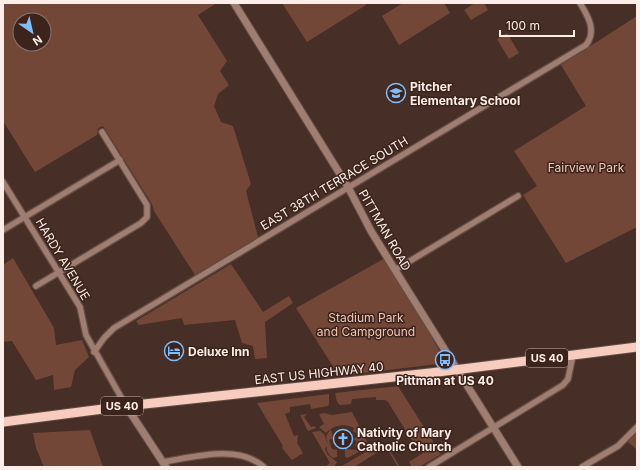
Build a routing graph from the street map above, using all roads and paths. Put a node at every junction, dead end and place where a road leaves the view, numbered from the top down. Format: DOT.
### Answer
graph roads {
  1 [pos="234,3"];
  2 [pos="580,3"];
  3 [pos="102,132"];
  4 [pos="120,160"];
  5 [pos="3,182"];
  6 [pos="348,187"];
  7 [pos="518,196"];
  8 [pos="25,217"];
  9 [pos="3,230"];
  10 [pos="394,270"];
  11 [pos="59,273"];
  12 [pos="36,286"];
  13 [pos="637,347"];
  14 [pos="94,352"];
  15 [pos="573,355"];
  16 [pos="456,370"];
  17 [pos="126,406"];
  18 [pos="3,422"];
  19 [pos="637,426"];
  20 [pos="494,429"];
  21 [pos="165,465"];
  22 [pos="264,467"];
  23 [pos="429,467"];
  24 [pos="518,467"];
  25 [pos="582,467"];
  1 -- 6 [label="street, PITTMAN ROAD"];
  2 -- 6 [label="street, EAST 38TH TERRACE SOUTH"];
  3 -- 4 [label="street"];
  4 -- 8 [label="street"];
  4 -- 11 [label="street"];
  5 -- 8 [label="street, HARDY AVENUE"];
  6 -- 10 [label="street, PITTMAN ROAD"];
  6 -- 14 [label="street, EAST 38TH TERRACE SOUTH"];
  7 -- 10 [label="street"];
  8 -- 9 [label="street"];
  8 -- 11 [label="street, HARDY AVENUE"];
  10 -- 16 [label="street, PITTMAN ROAD"];
  11 -- 12 [label="street"];
  11 -- 14 [label="street, HARDY AVENUE"];
  13 -- 15 [label="main road, EAST US HIGHWAY 40 / US 40"];
  14 -- 17 [label="street, HARDY AVENUE"];
  15 -- 16 [label="main road, EAST US HIGHWAY 40 / US 40"];
  15 -- 20 [label="street"];
  16 -- 17 [label="main road, EAST US HIGHWAY 40 / US 40"];
  16 -- 20 [label="street, PITTMAN ROAD"];
  17 -- 18 [label="main road, EAST US HIGHWAY 40 / US 40"];
  17 -- 21 [label="street"];
  19 -- 25 [label="street"];
  20 -- 23 [label="street"];
  20 -- 24 [label="street, PITTMAN ROAD"];
  21 -- 22 [label="street"];
}
